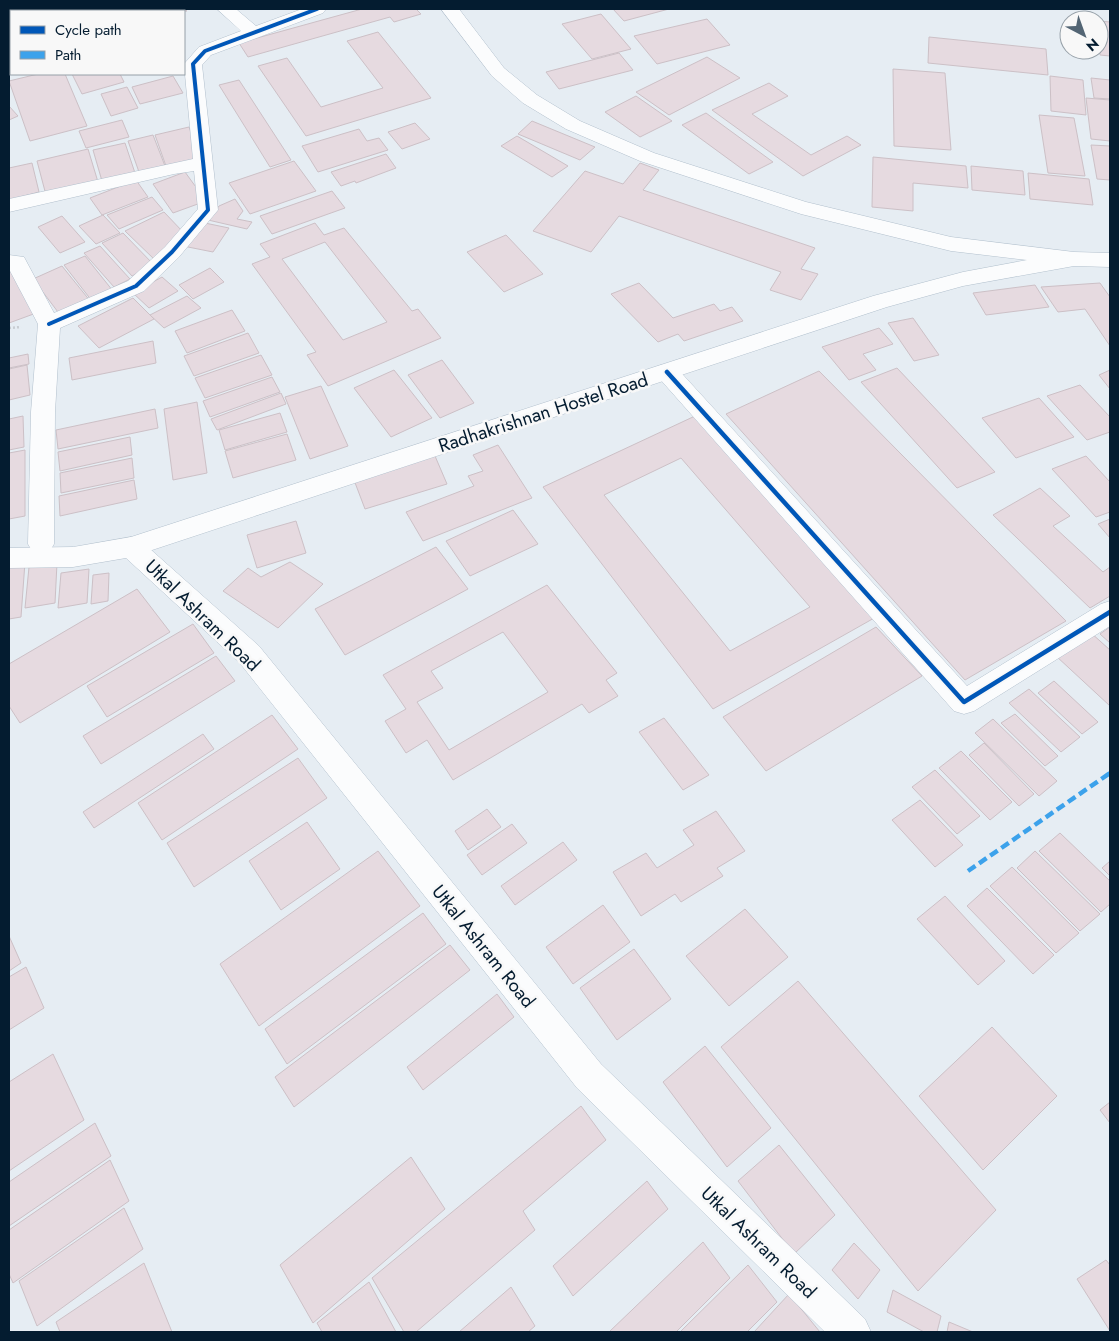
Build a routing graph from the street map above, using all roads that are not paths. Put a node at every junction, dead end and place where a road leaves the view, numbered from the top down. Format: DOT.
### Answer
graph roads {
  1 [pos="226,9"];
  2 [pos="317,9"];
  3 [pos="450,9"];
  4 [pos="252,32"];
  5 [pos="204,164"];
  6 [pos="9,205"];
  7 [pos="951,244"];
  8 [pos="1074,259"];
  9 [pos="1110,261"];
  10 [pos="9,262"];
  11 [pos="963,280"];
  12 [pos="49,324"];
  13 [pos="667,372"];
  14 [pos="41,544"];
  15 [pos="131,547"];
  16 [pos="9,548"];
  17 [pos="9,558"];
  18 [pos="1110,612"];
  19 [pos="852,1332"];
  1 -- 4 [label="main road"];
  2 -- 4 [label="main road"];
  3 -- 7 [label="main road"];
  4 -- 5 [label="main road"];
  5 -- 6 [label="main road"];
  5 -- 12 [label="main road"];
  7 -- 8 [label="main road"];
  7 -- 11 [label="main road"];
  8 -- 9 [label="main road"];
  8 -- 11 [label="main road, Radhakrishnan Hostel Road"];
  10 -- 12 [label="main road"];
  11 -- 13 [label="main road, Radhakrishnan Hostel Road"];
  12 -- 14 [label="main road"];
  13 -- 15 [label="main road, Radhakrishnan Hostel Road"];
  13 -- 18 [label="main road"];
  14 -- 15 [label="main road"];
  14 -- 16 [label="main road"];
  15 -- 17 [label="main road"];
  15 -- 19 [label="main road, Utkal Ashram Road"];
}
